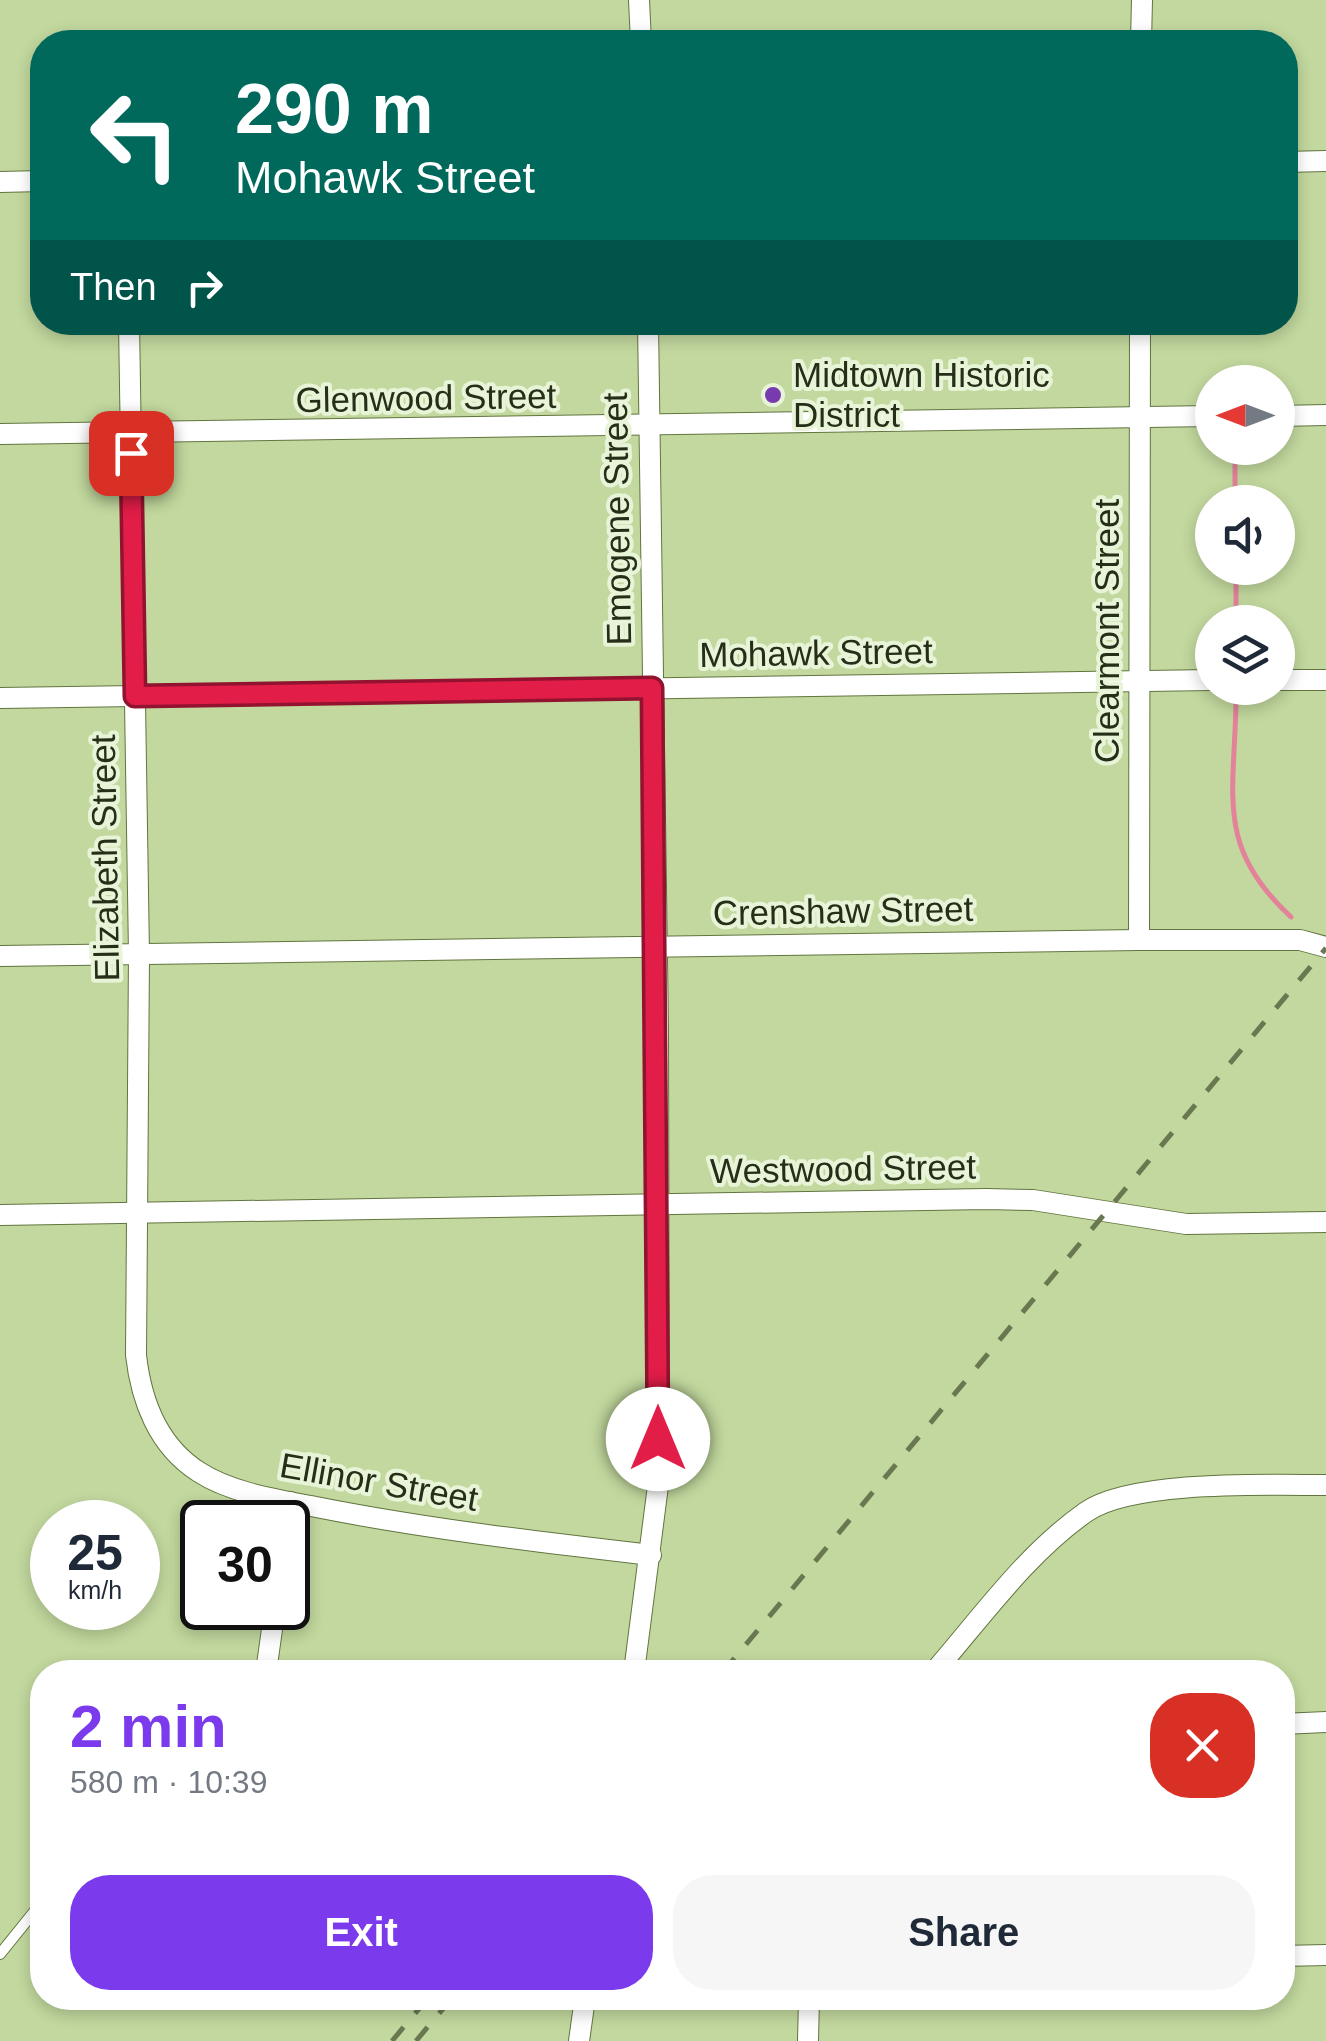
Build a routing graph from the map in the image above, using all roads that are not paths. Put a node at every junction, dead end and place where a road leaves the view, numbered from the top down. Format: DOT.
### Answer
graph roads {
  1 [pos="638,0"];
  2 [pos="1142,0"];
  3 [pos="639,30"];
  4 [pos="1141,30"];
  5 [pos="1298,162"];
  6 [pos="1326,162"];
  7 [pos="30,181"];
  8 [pos="0,182"];
  9 [pos="130,335"];
  10 [pos="648,335"];
  11 [pos="1140,335"];
  12 [pos="1326,415"];
  13 [pos="1195,416"];
  14 [pos="1295,416"];
  15 [pos="1140,417"];
  16 [pos="648,428"];
  17 [pos="131,433"];
  18 [pos="0,434"];
  19 [pos="1140,680"];
  20 [pos="1195,680"];
  21 [pos="1295,680"];
  22 [pos="1326,680"];
  23 [pos="652,688"];
  24 [pos="135,696"];
  25 [pos="0,698"];
  26 [pos="1139,940"];
  27 [pos="657,946"];
  28 [pos="1326,947"];
  29 [pos="138,955"];
  30 [pos="0,956"];
  31 [pos="656,1205"];
  32 [pos="137,1214"];
  33 [pos="0,1215"];
  34 [pos="1326,1222"];
  35 [pos="141,1392"];
  36 [pos="1326,1484"];
  37 [pos="260,1500"];
  38 [pos="310,1515"];
  39 [pos="651,1555"];
  40 [pos="272,1630"];
  41 [pos="268,1660"];
  42 [pos="636,1660"];
  43 [pos="944,1660"];
  44 [pos="1326,1722"];
  45 [pos="1295,1723"];
  46 [pos="30,1917"];
  47 [pos="0,1954"];
  48 [pos="1326,1955"];
  49 [pos="1295,1956"];
  50 [pos="583,2010"];
  51 [pos="809,2010"];
  52 [pos="579,2041"];
  53 [pos="808,2041"];
  1 -- 3 [label="street"];
  2 -- 4 [label="street"];
  5 -- 6 [label="street"];
  7 -- 8 [label="street"];
  9 -- 17 [label="street, Elizabeth Street"];
  10 -- 16 [label="street, Emogene Street"];
  11 -- 15 [label="street, Clearmont Street"];
  12 -- 14 [label="street"];
  13 -- 15 [label="street, Glenwood Street"];
  15 -- 16 [label="street, Glenwood Street"];
  15 -- 19 [label="street, Clearmont Street"];
  16 -- 17 [label="street, Glenwood Street"];
  16 -- 23 [label="street, Emogene Street"];
  17 -- 18 [label="street, Glenwood Street"];
  17 -- 24 [label="street, Elizabeth Street"];
  19 -- 20 [label="street, Mohawk Street"];
  19 -- 23 [label="street, Mohawk Street"];
  19 -- 26 [label="street, Clearmont Street"];
  21 -- 22 [label="street"];
  23 -- 24 [label="street, Mohawk Street"];
  23 -- 27 [label="street, Emogene Street"];
  24 -- 25 [label="street, Mohawk Street"];
  24 -- 29 [label="street, Elizabeth Street"];
  26 -- 27 [label="street, Crenshaw Street"];
  26 -- 28 [label="street, Crenshaw Street"];
  27 -- 29 [label="street, Crenshaw Street"];
  27 -- 31 [label="street, Emogene Street"];
  29 -- 30 [label="street, Crenshaw Street"];
  29 -- 32 [label="street, Elizabeth Street"];
  31 -- 32 [label="street, Westwood Street"];
  31 -- 34 [label="street, Westwood Street"];
  31 -- 39 [label="street, Emogene Street"];
  32 -- 33 [label="street, Westwood Street"];
  32 -- 35 [label="street, Elizabeth Street"];
  35 -- 37 [label="street, Ellinor Street"];
  36 -- 43 [label="street"];
  38 -- 39 [label="street, Ellinor Street"];
  39 -- 42 [label="street, Emogene Street"];
  40 -- 41 [label="street"];
  44 -- 45 [label="street"];
  46 -- 47 [label="lane"];
  48 -- 49 [label="street"];
  50 -- 52 [label="street"];
  51 -- 53 [label="street"];
}
